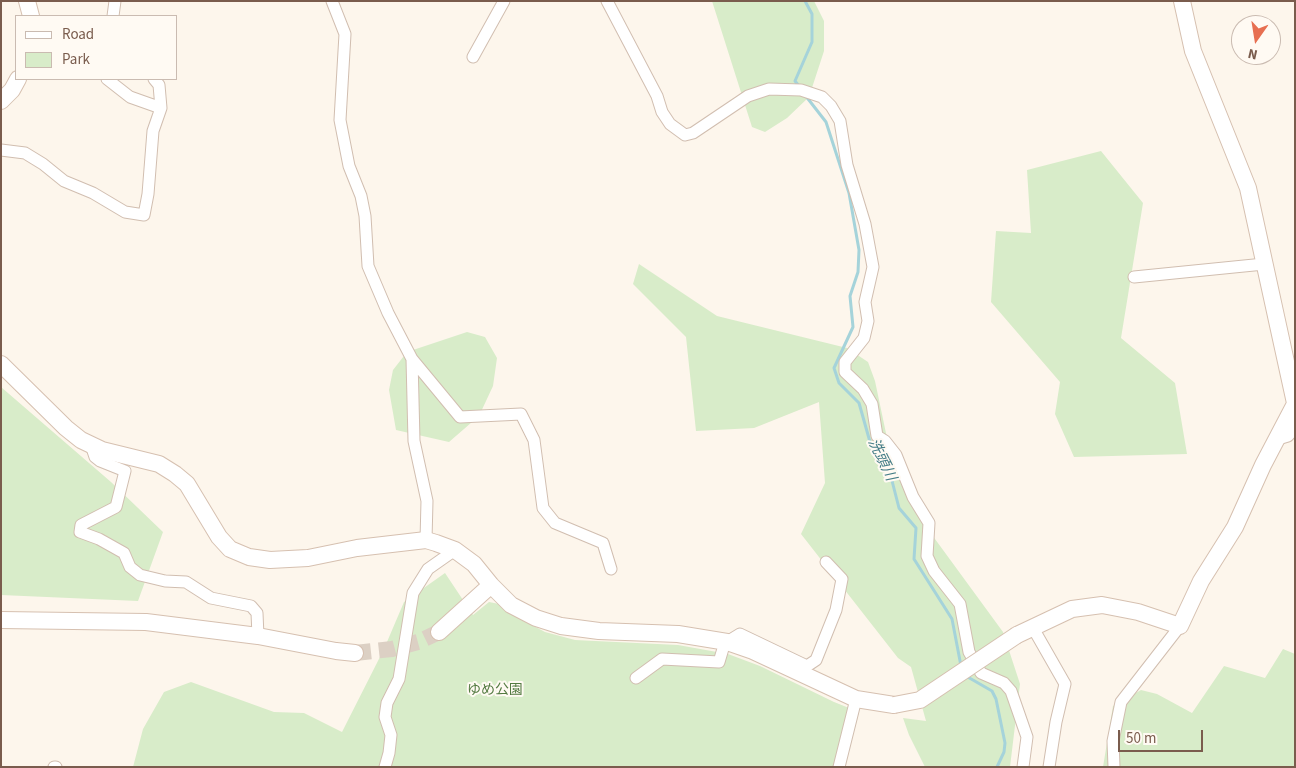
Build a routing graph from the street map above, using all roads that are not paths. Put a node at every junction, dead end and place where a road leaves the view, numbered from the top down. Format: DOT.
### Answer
graph roads {
  1 [pos="27,1"];
  2 [pos="115,1"];
  3 [pos="332,1"];
  4 [pos="504,1"];
  5 [pos="607,1"];
  6 [pos="1182,1"];
  7 [pos="31,15"];
  8 [pos="113,15"];
  9 [pos="473,57"];
  10 [pos="17,80"];
  11 [pos="108,80"];
  12 [pos="155,80"];
  13 [pos="1,102"];
  14 [pos="161,108"];
  15 [pos="1,150"];
  16 [pos="1264,264"];
  17 [pos="1134,277"];
  18 [pos="412,359"];
  19 [pos="1,364"];
  20 [pos="1295,404"];
  21 [pos="1295,428"];
  22 [pos="1278,439"];
  23 [pos="91,445"];
  24 [pos="426,540"];
  25 [pos="456,550"];
  26 [pos="826,562"];
  27 [pos="611,568"];
  28 [pos="491,586"];
  29 [pos="1,620"];
  30 [pos="1180,626"];
  31 [pos="1033,628"];
  32 [pos="439,632"];
  33 [pos="258,636"];
  34 [pos="726,642"];
  35 [pos="355,653"];
  36 [pos="636,678"];
  37 [pos="856,699"];
  38 [pos="385,767"];
  39 [pos="839,767"];
  40 [pos="1023,767"];
  41 [pos="1049,767"];
  42 [pos="1114,767"];
  1 -- 7 [label="street"];
  2 -- 8 [label="street"];
  3 -- 18 [label="street"];
  4 -- 9 [label="street"];
  5 -- 40 [label="street"];
  6 -- 16 [label="street"];
  10 -- 13 [label="street"];
  11 -- 14 [label="street"];
  12 -- 14 [label="street"];
  14 -- 15 [label="street"];
  16 -- 17 [label="street"];
  16 -- 20 [label="street"];
  18 -- 24 [label="street"];
  18 -- 27 [label="street"];
  19 -- 23 [label="street"];
  20 -- 22 [label="street"];
  21 -- 22 [label="street"];
  22 -- 30 [label="street"];
  23 -- 24 [label="street"];
  23 -- 33 [label="street"];
  24 -- 25 [label="street"];
  25 -- 28 [label="street"];
  25 -- 38 [label="street"];
  26 -- 34 [label="street"];
  28 -- 32 [label="street"];
  28 -- 34 [label="street"];
  29 -- 33 [label="street"];
  30 -- 31 [label="street"];
  30 -- 42 [label="street"];
  31 -- 37 [label="street, bridge"];
  31 -- 41 [label="street"];
  33 -- 35 [label="street"];
  34 -- 36 [label="street"];
  34 -- 37 [label="street"];
  37 -- 39 [label="street"];
}
